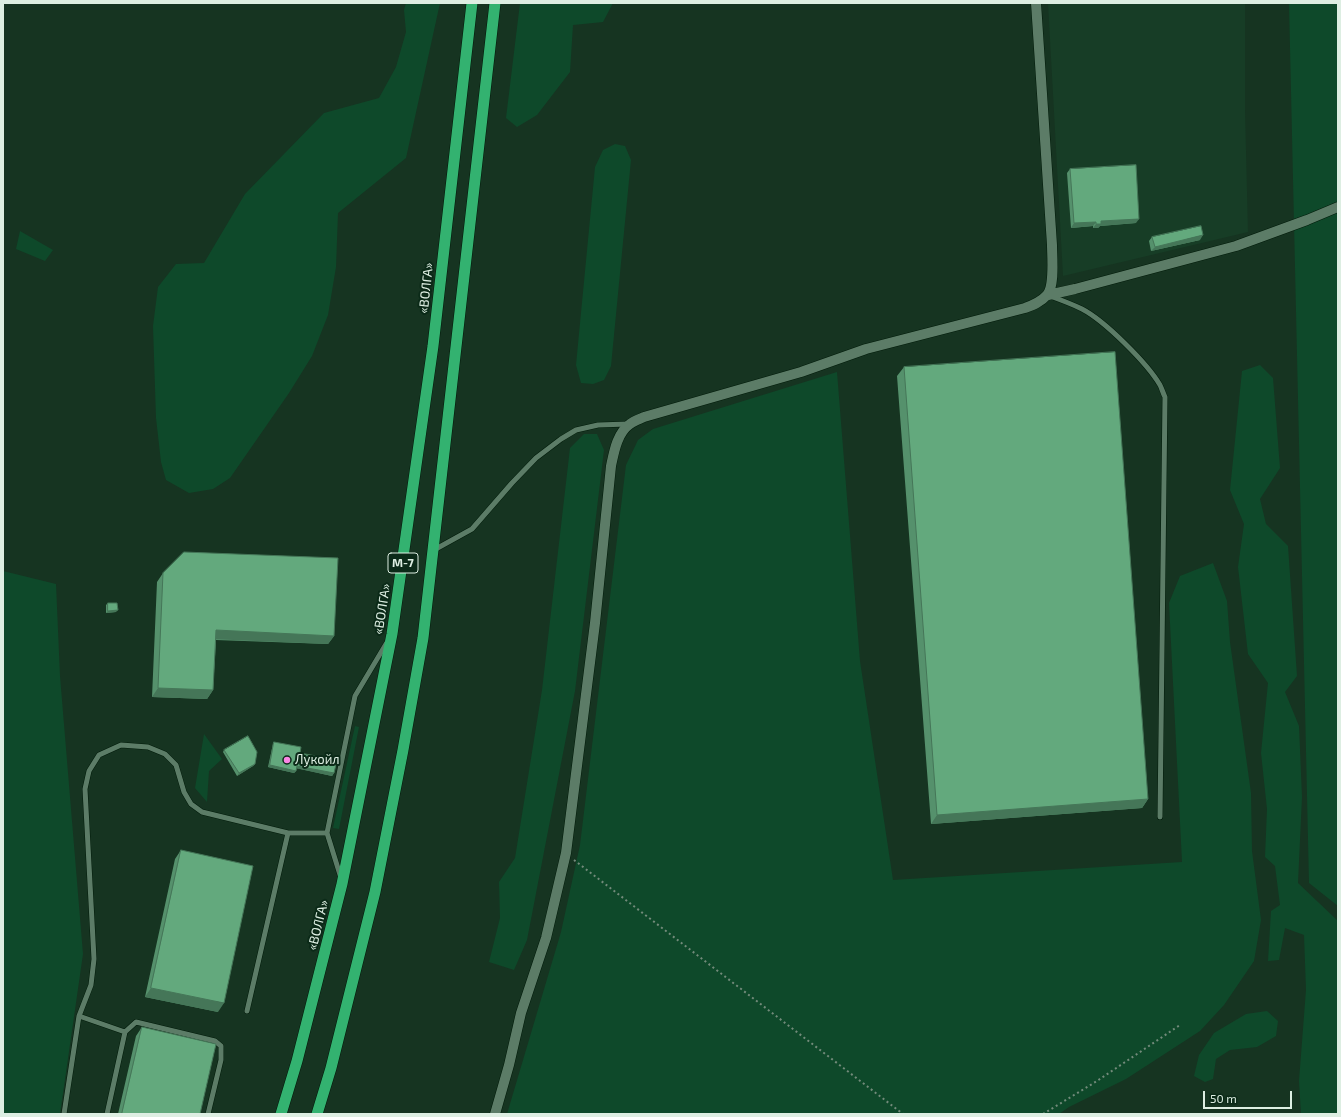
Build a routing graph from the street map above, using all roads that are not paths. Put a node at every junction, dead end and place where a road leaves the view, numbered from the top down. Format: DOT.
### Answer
graph roads {
  1 [pos="472,3"];
  2 [pos="495,3"];
  3 [pos="1036,3"];
  4 [pos="1338,207"];
  5 [pos="1048,295"];
  6 [pos="629,424"];
  7 [pos="434,551"];
  8 [pos="392,634"];
  9 [pos="1160,817"];
  10 [pos="327,833"];
  11 [pos="288,834"];
  12 [pos="342,884"];
  13 [pos="247,1011"];
  14 [pos="79,1016"];
  15 [pos="125,1032"];
  16 [pos="64,1114"];
  17 [pos="107,1114"];
  18 [pos="208,1114"];
  19 [pos="281,1114"];
  20 [pos="317,1114"];
  21 [pos="495,1114"];
  1 -- 8 [label="highway, «ВОЛГА» / М-7"];
  2 -- 7 [label="highway, М-7"];
  3 -- 5 [label="street"];
  4 -- 5 [label="street"];
  5 -- 6 [label="street"];
  5 -- 9 [label="lane"];
  6 -- 7 [label="lane"];
  6 -- 21 [label="street"];
  7 -- 20 [label="highway, М-7"];
  8 -- 10 [label="lane"];
  8 -- 12 [label="highway, «ВОЛГА» / М-7"];
  10 -- 11 [label="lane"];
  10 -- 12 [label="lane"];
  11 -- 13 [label="lane"];
  11 -- 14 [label="lane"];
  12 -- 19 [label="highway, «ВОЛГА» / М-7"];
  14 -- 15 [label="lane"];
  14 -- 16 [label="lane"];
  15 -- 17 [label="lane"];
  15 -- 18 [label="lane"];
}
